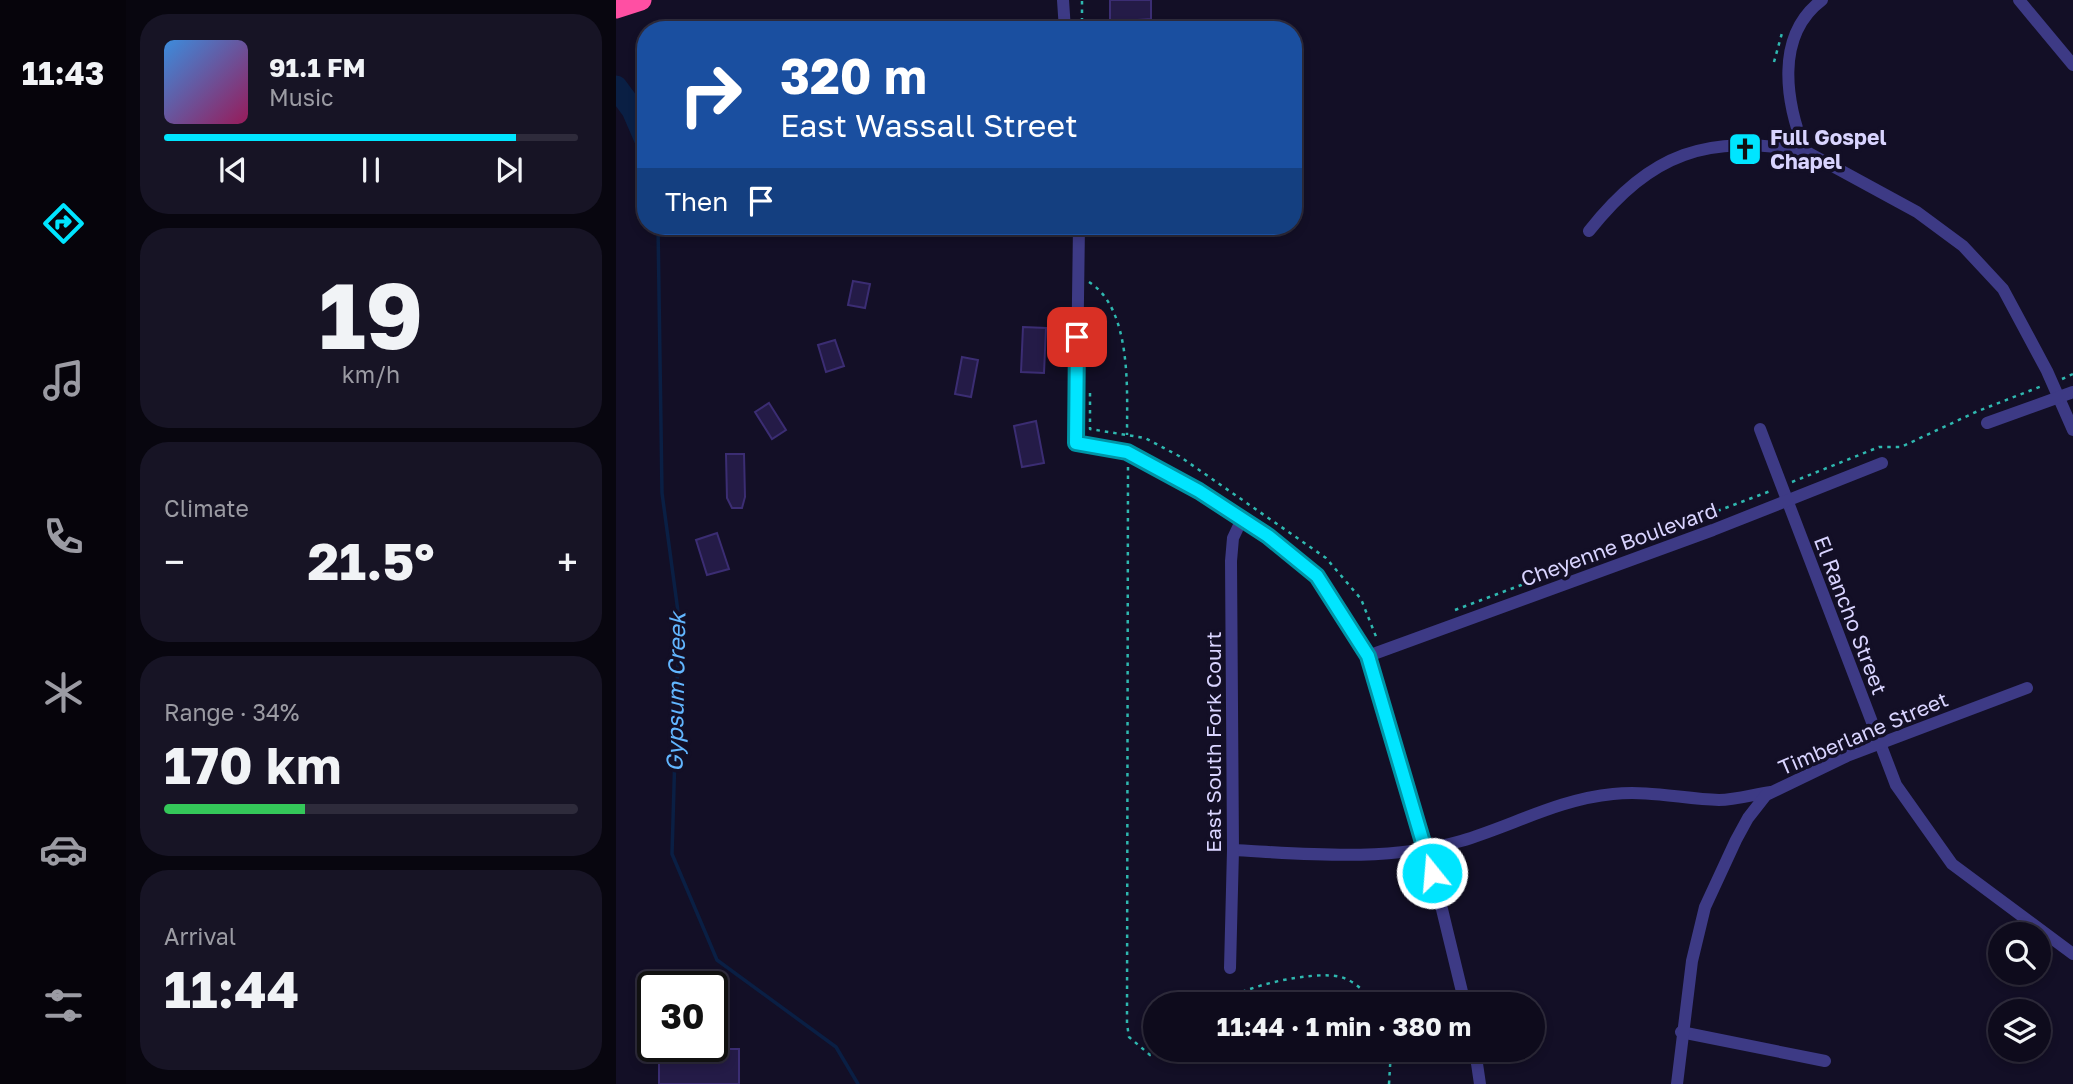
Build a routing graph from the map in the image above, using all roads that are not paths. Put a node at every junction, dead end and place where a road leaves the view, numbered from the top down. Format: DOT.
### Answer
graph roads {
  1 [pos="641,0"];
  2 [pos="1063,0"];
  3 [pos="1822,0"];
  4 [pos="2019,0"];
  5 [pos="616,8"];
  6 [pos="1064,21"];
  7 [pos="2073,65"];
  8 [pos="1805,151"];
  9 [pos="1590,231"];
  10 [pos="1080,235"];
  11 [pos="2073,391"];
  12 [pos="2058,398"];
  13 [pos="1987,424"];
  14 [pos="1760,429"];
  15 [pos="2073,430"];
  16 [pos="1882,463"];
  17 [pos="1788,501"];
  18 [pos="1242,519"];
  19 [pos="1368,656"];
  20 [pos="2027,688"];
  21 [pos="1880,744"];
  22 [pos="1775,791"];
  23 [pos="1424,849"];
  24 [pos="1233,850"];
  25 [pos="2073,954"];
  26 [pos="1230,968"];
  27 [pos="1462,992"];
  28 [pos="1681,1032"];
  29 [pos="1825,1061"];
  30 [pos="1477,1062"];
  31 [pos="1480,1084"];
  32 [pos="1677,1084"];
  1 -- 5 [label="highway"];
  2 -- 6 [label="street"];
  3 -- 8 [label="street"];
  4 -- 7 [label="street"];
  8 -- 9 [label="street"];
  8 -- 12 [label="street"];
  10 -- 18 [label="street"];
  11 -- 12 [label="street"];
  12 -- 13 [label="street"];
  12 -- 15 [label="street"];
  14 -- 17 [label="street, El Rancho Street"];
  16 -- 17 [label="street, Cheyenne Boulevard"];
  17 -- 19 [label="street, Cheyenne Boulevard"];
  17 -- 21 [label="street, El Rancho Street"];
  18 -- 19 [label="street"];
  18 -- 24 [label="street, East South Fork Court"];
  19 -- 23 [label="street"];
  20 -- 21 [label="street, Timberlane Street"];
  21 -- 22 [label="street, Timberlane Street"];
  21 -- 25 [label="street, El Rancho Street"];
  22 -- 23 [label="street"];
  22 -- 28 [label="street, Timberlane Street"];
  23 -- 24 [label="street"];
  23 -- 27 [label="street"];
  24 -- 26 [label="street, East South Fork Court"];
  28 -- 29 [label="street"];
  28 -- 32 [label="street, Timberlane Street"];
  30 -- 31 [label="street"];
}
